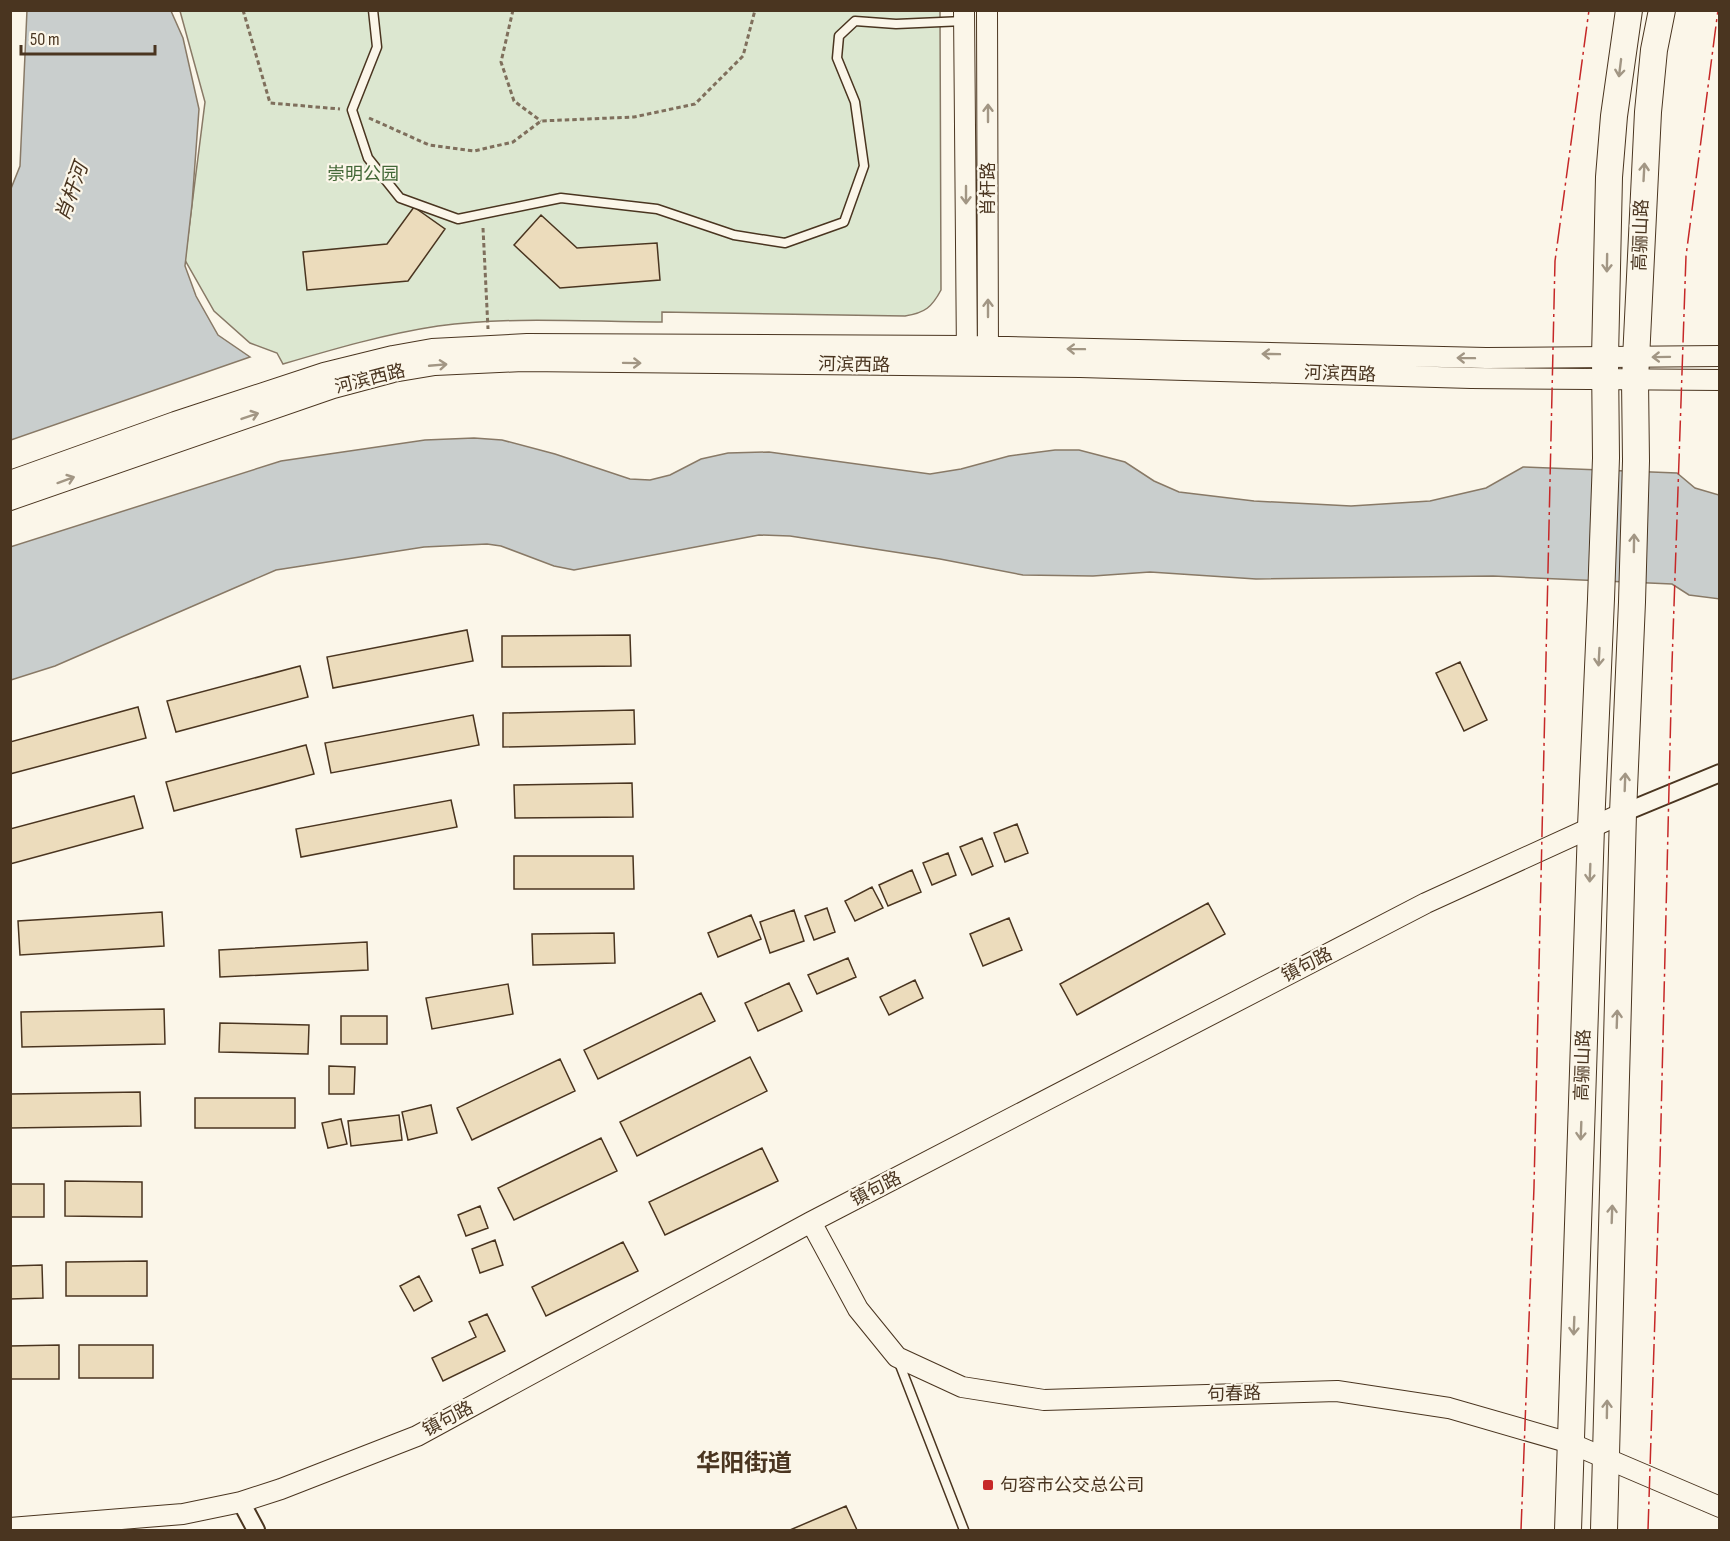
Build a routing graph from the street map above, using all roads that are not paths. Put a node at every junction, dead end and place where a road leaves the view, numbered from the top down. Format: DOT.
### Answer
graph roads {
  1 [pos="373,10"];
  2 [pos="987,10"];
  3 [pos="1629,10"];
  4 [pos="1662,10"];
  5 [pos="964,16"];
  6 [pos="967,346"];
  7 [pos="1719,356"];
  8 [pos="988,357"];
  9 [pos="967,366"];
  10 [pos="1606,369"];
  11 [pos="1636,369"];
  12 [pos="1719,380"];
  13 [pos="10,481"];
  14 [pos="10,500"];
  15 [pos="1719,773"];
  16 [pos="1623,813"];
  17 [pos="1591,827"];
  18 [pos="811,1222"];
  19 [pos="897,1357"];
  20 [pos="1570,1443"];
  21 [pos="1606,1458"];
  22 [pos="241,1502"];
  23 [pos="1719,1507"];
  24 [pos="10,1528"];
  25 [pos="256,1530"];
  26 [pos="964,1530"];
  27 [pos="1568,1530"];
  28 [pos="1604,1530"];
  1 -- 5 [label="lane"];
  8 -- 2 [label="street, 肖杆路, one-way"];
  3 -- 10 [label="main road, 高骊山路, one-way"];
  11 -- 4 [label="main road, 高骊山路, one-way"];
  5 -- 6 [label="street, 肖杆路, one-way"];
  6 -- 8 [label="street, 河滨西路"];
  6 -- 9 [label="street, 肖杆路"];
  6 -- 13 [label="street, 河滨西路"];
  7 -- 11 [label="street, 河滨西路, one-way"];
  8 -- 9 [label="street, 河滨西路"];
  8 -- 10 [label="street, 河滨西路"];
  14 -- 9 [label="street, 河滨西路, one-way"];
  10 -- 11 [label="street, 河滨西路"];
  10 -- 17 [label="main road, 高骊山路, one-way"];
  11 -- 12 [label="street, 河滨西路"];
  16 -- 11 [label="main road, 高骊山路, one-way"];
  15 -- 16 [label="street, 镇句路"];
  16 -- 17 [label="street, 镇句路"];
  21 -- 16 [label="main road, 高骊山路, one-way"];
  17 -- 18 [label="street, 镇句路"];
  17 -- 20 [label="main road, 高骊山路, one-way"];
  18 -- 19 [label="street, 句春路"];
  18 -- 22 [label="street, 镇句路"];
  19 -- 20 [label="street, 句春路"];
  19 -- 26 [label="lane"];
  20 -- 21 [label="street, 句春路"];
  20 -- 27 [label="main road, 高骊山路"];
  21 -- 23 [label="street, 句春路"];
  21 -- 28 [label="main road, 高骊山路"];
  22 -- 24 [label="street, 镇句路"];
  22 -- 25 [label="street"];
}
